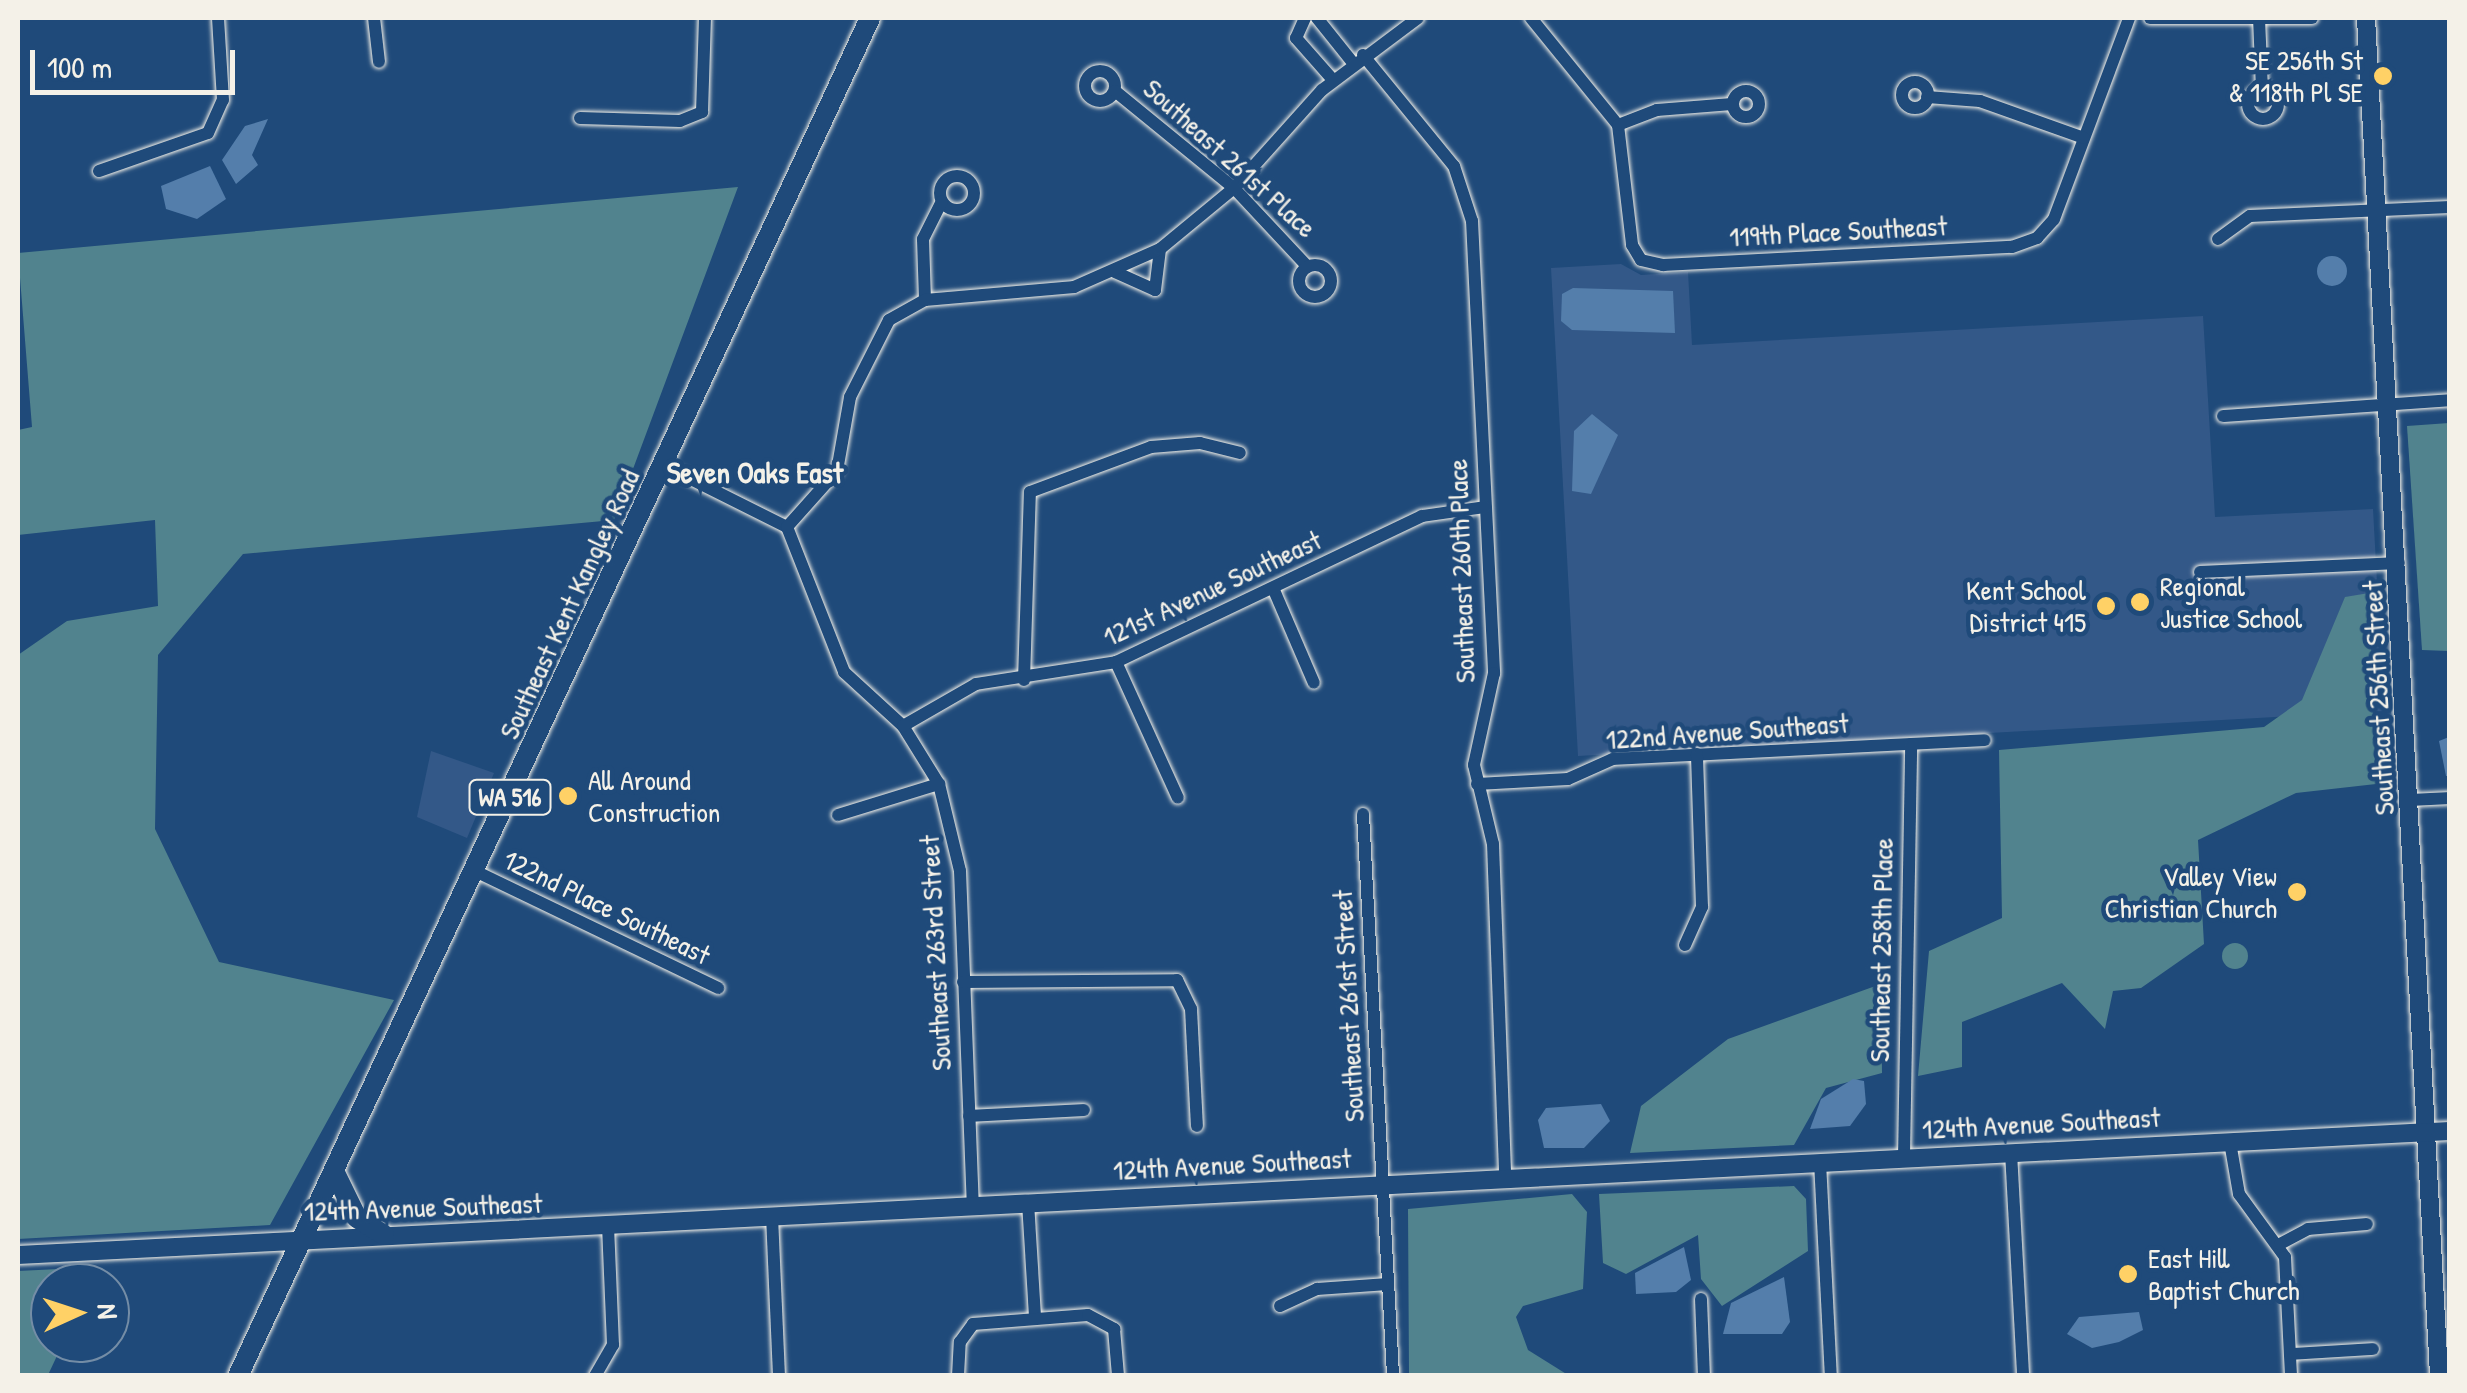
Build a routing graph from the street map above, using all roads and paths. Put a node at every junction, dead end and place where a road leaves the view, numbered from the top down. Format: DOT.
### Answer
graph roads {
  1 [pos="218,18"];
  2 [pos="374,18"];
  3 [pos="706,18"];
  4 [pos="870,18"];
  5 [pos="1304,18"];
  6 [pos="1317,18"];
  7 [pos="1418,18"];
  8 [pos="1530,18"];
  9 [pos="2128,18"];
  10 [pos="2150,18"];
  11 [pos="2312,18"];
  12 [pos="2366,18"];
  13 [pos="2259,19"];
  14 [pos="1358,59"];
  15 [pos="379,62"];
  16 [pos="1333,80"];
  17 [pos="2262,89"];
  18 [pos="1115,90"];
  19 [pos="1928,97"];
  20 [pos="1732,104"];
  21 [pos="580,118"];
  22 [pos="1618,125"];
  23 [pos="2084,138"];
  24 [pos="98,171"];
  25 [pos="1234,188"];
  26 [pos="942,201"];
  27 [pos="2450,207"];
  28 [pos="2377,210"];
  29 [pos="2218,239"];
  30 [pos="1160,249"];
  31 [pos="1308,267"];
  32 [pos="1116,272"];
  33 [pos="925,300"];
  34 [pos="2450,400"];
  35 [pos="2388,404"];
  36 [pos="2223,416"];
  37 [pos="1240,453"];
  38 [pos="663,465"];
  39 [pos="1486,507"];
  40 [pos="787,527"];
  41 [pos="2399,563"];
  42 [pos="2200,572"];
  43 [pos="1273,588"];
  44 [pos="1116,662"];
  45 [pos="1024,680"];
  46 [pos="1314,683"];
  47 [pos="903,726"];
  48 [pos="1985,740"];
  49 [pos="1911,744"];
  50 [pos="1698,754"];
  51 [pos="940,784"];
  52 [pos="1477,784"];
  53 [pos="1178,798"];
  54 [pos="2450,798"];
  55 [pos="2410,800"];
  56 [pos="1363,814"];
  57 [pos="838,815"];
  58 [pos="476,871"];
  59 [pos="1685,945"];
  60 [pos="963,982"];
  61 [pos="718,988"];
  62 [pos="1084,1110"];
  63 [pos="969,1116"];
  64 [pos="1197,1126"];
  65 [pos="2450,1132"];
  66 [pos="2424,1133"];
  67 [pos="2230,1142"];
  68 [pos="2011,1152"];
  69 [pos="1904,1157"];
  70 [pos="1820,1162"];
  71 [pos="334,1171"];
  72 [pos="1504,1178"];
  73 [pos="1383,1184"];
  74 [pos="1028,1202"];
  75 [pos="974,1205"];
  76 [pos="772,1216"];
  77 [pos="2367,1224"];
  78 [pos="608,1226"];
  79 [pos="384,1235"];
  80 [pos="302,1239"];
  81 [pos="2280,1244"];
  82 [pos="18,1254"];
  83 [pos="1388,1284"];
  84 [pos="1700,1299"];
  85 [pos="1280,1306"];
  86 [pos="1035,1316"];
  87 [pos="2373,1349"];
  88 [pos="2291,1354"];
  89 [pos="238,1376"];
  90 [pos="595,1376"];
  91 [pos="779,1376"];
  92 [pos="958,1376"];
  93 [pos="1118,1376"];
  94 [pos="1392,1376"];
  95 [pos="1704,1376"];
  96 [pos="1831,1376"];
  97 [pos="2024,1376"];
  98 [pos="2292,1376"];
  99 [pos="2439,1376"];
  1 -- 24 [label="street"];
  2 -- 15 [label="street"];
  3 -- 21 [label="street"];
  4 -- 38 [label="main road, Southeast Kent Kangley Road / WA 516"];
  5 -- 16 [label="street"];
  6 -- 14 [label="street, Southeast 260th Place"];
  7 -- 14 [label="street"];
  8 -- 22 [label="street"];
  9 -- 23 [label="street"];
  10 -- 13 [label="street"];
  11 -- 13 [label="street"];
  12 -- 28 [label="street, Southeast 256th Street"];
  13 -- 17 [label="street"];
  14 -- 16 [label="street"];
  14 -- 39 [label="street, Southeast 260th Place"];
  16 -- 25 [label="street"];
  18 -- 25 [label="street, Southeast 261st Place"];
  19 -- 23 [label="street"];
  20 -- 22 [label="street"];
  22 -- 23 [label="street, 119th Place Southeast"];
  25 -- 30 [label="street"];
  25 -- 31 [label="street, Southeast 261st Place"];
  26 -- 33 [label="street"];
  27 -- 28 [label="street"];
  28 -- 29 [label="street"];
  28 -- 35 [label="street, Southeast 256th Street"];
  30 -- 32 [label="street"];
  30 -- 32 [label="street"];
  32 -- 33 [label="street"];
  33 -- 40 [label="street"];
  34 -- 35 [label="street"];
  35 -- 36 [label="street"];
  35 -- 41 [label="street, Southeast 256th Street"];
  37 -- 45 [label="street"];
  38 -- 40 [label="street"];
  38 -- 58 [label="main road, Southeast Kent Kangley Road / WA 516"];
  39 -- 43 [label="street, 121st Avenue Southeast"];
  39 -- 52 [label="street, Southeast 260th Place"];
  40 -- 47 [label="street, Southeast 263rd Street"];
  41 -- 42 [label="street"];
  41 -- 55 [label="street, Southeast 256th Street"];
  43 -- 44 [label="street, 121st Avenue Southeast"];
  43 -- 46 [label="street"];
  44 -- 45 [label="street, 121st Avenue Southeast"];
  44 -- 53 [label="street"];
  45 -- 47 [label="street, 121st Avenue Southeast"];
  47 -- 51 [label="street, Southeast 263rd Street"];
  48 -- 49 [label="street, 122nd Avenue Southeast"];
  49 -- 50 [label="street, 122nd Avenue Southeast"];
  49 -- 69 [label="street, Southeast 258th Place"];
  50 -- 52 [label="street, 122nd Avenue Southeast"];
  50 -- 59 [label="street"];
  51 -- 57 [label="street"];
  51 -- 60 [label="street, Southeast 263rd Street"];
  52 -- 72 [label="street, Southeast 260th Place"];
  54 -- 55 [label="street"];
  55 -- 66 [label="street, Southeast 256th Street"];
  56 -- 73 [label="street, Southeast 261st Street"];
  58 -- 61 [label="street, 122nd Place Southeast"];
  58 -- 71 [label="main road, Southeast Kent Kangley Road / WA 516"];
  60 -- 63 [label="street, Southeast 263rd Street"];
  60 -- 64 [label="street"];
  62 -- 63 [label="street"];
  63 -- 75 [label="street, Southeast 263rd Street"];
  65 -- 66 [label="street, 124th Avenue Southeast"];
  66 -- 67 [label="street, 124th Avenue Southeast"];
  66 -- 99 [label="street, Southeast 256th Street"];
  67 -- 68 [label="street, 124th Avenue Southeast"];
  67 -- 81 [label="street"];
  68 -- 69 [label="street, 124th Avenue Southeast"];
  68 -- 97 [label="street"];
  69 -- 70 [label="street, 124th Avenue Southeast"];
  70 -- 72 [label="street, 124th Avenue Southeast"];
  70 -- 96 [label="street"];
  71 -- 79 [label="main road"];
  71 -- 80 [label="main road, Southeast Kent Kangley Road / WA 516"];
  72 -- 73 [label="street, 124th Avenue Southeast"];
  73 -- 74 [label="street, 124th Avenue Southeast"];
  73 -- 83 [label="street, Southeast 261st Street"];
  74 -- 75 [label="street, 124th Avenue Southeast"];
  74 -- 86 [label="street"];
  75 -- 76 [label="street, 124th Avenue Southeast"];
  76 -- 78 [label="street, 124th Avenue Southeast"];
  76 -- 91 [label="street"];
  77 -- 81 [label="street"];
  78 -- 79 [label="street, 124th Avenue Southeast"];
  78 -- 90 [label="street"];
  79 -- 80 [label="street, 124th Avenue Southeast"];
  80 -- 82 [label="street, 124th Avenue Southeast"];
  80 -- 89 [label="main road, Southeast Kent Kangley Road / WA 516"];
  81 -- 88 [label="street"];
  83 -- 85 [label="street"];
  83 -- 94 [label="street, Southeast 261st Street"];
  84 -- 95 [label="street"];
  86 -- 92 [label="street"];
  86 -- 93 [label="street"];
  87 -- 88 [label="street"];
  88 -- 98 [label="street"];
}
